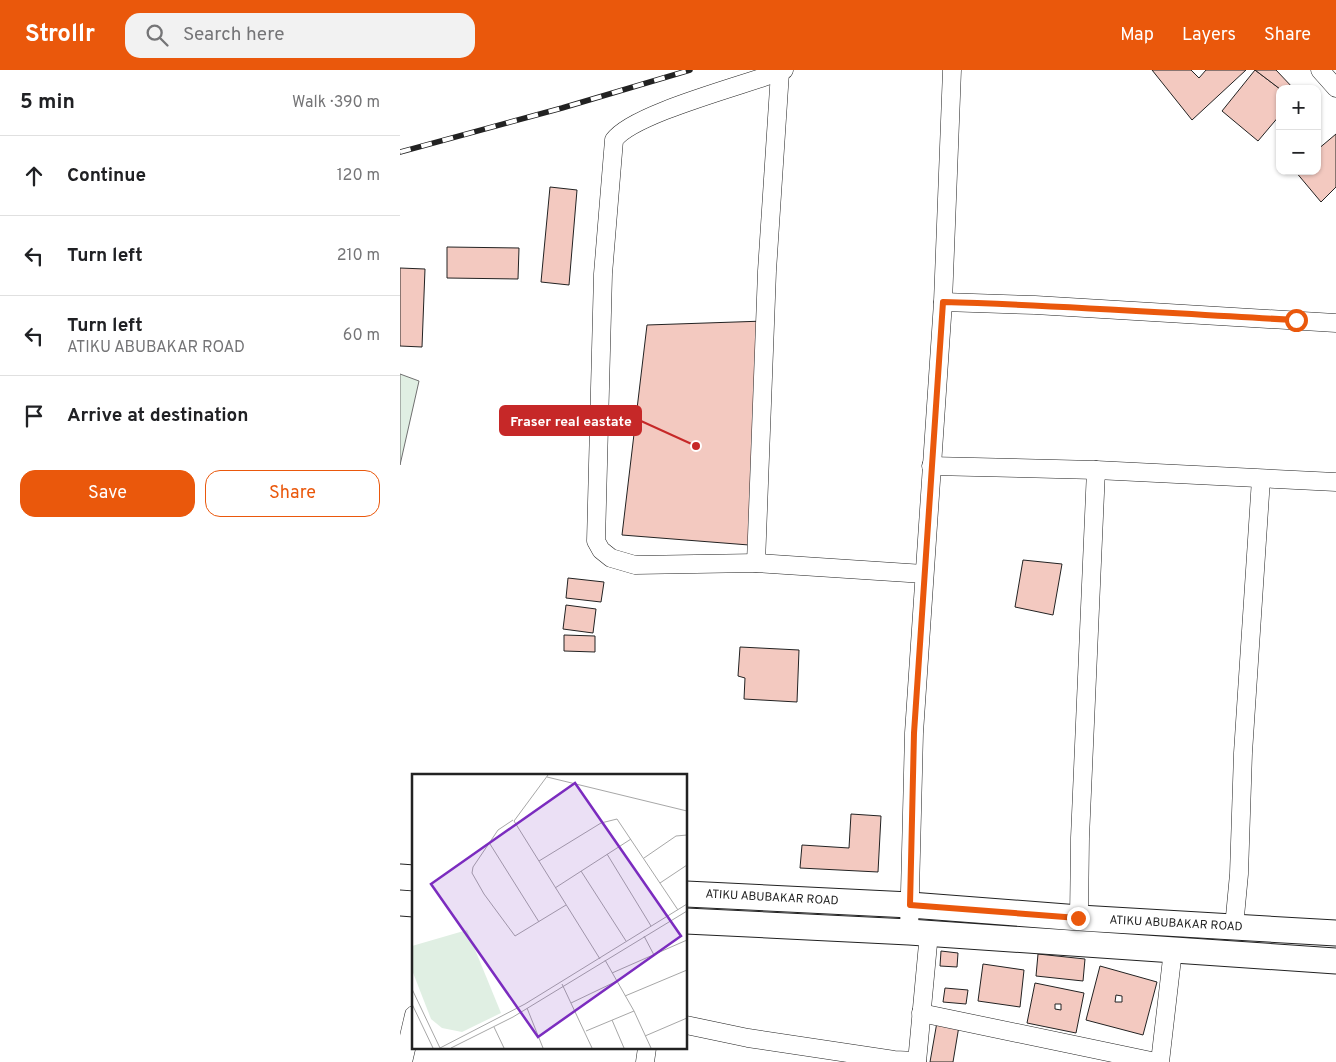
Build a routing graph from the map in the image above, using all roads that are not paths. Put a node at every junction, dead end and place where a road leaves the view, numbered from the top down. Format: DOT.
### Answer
graph roads {
  1 [pos="952,70"];
  2 [pos="1320,70"];
  3 [pos="782,71"];
  4 [pos="1336,88"];
  5 [pos="943,302"];
  6 [pos="1336,323"];
  7 [pos="931,466"];
  8 [pos="1096,470"];
  9 [pos="1261,479"];
  10 [pos="1336,482"];
  11 [pos="756,563"];
  12 [pos="924,574"];
  13 [pos="688,894"];
  14 [pos="910,905"];
  15 [pos="1078,918"];
  16 [pos="688,921"];
  17 [pos="1234,927"];
  18 [pos="919,932"];
  19 [pos="1336,932"];
  20 [pos="1173,950"];
  21 [pos="1336,961"];
  22 [pos="921,1013"];
  23 [pos="412,1024"];
  24 [pos="688,1024"];
  25 [pos="403,1062"];
  26 [pos="917,1062"];
  27 [pos="1156,1062"];
  28 [pos="1160,1062"];
  1 -- 5 [label="street"];
  2 -- 4 [label="street"];
  3 -- 11 [label="street"];
  3 -- 11 [label="street"];
  5 -- 6 [label="street"];
  5 -- 7 [label="street"];
  7 -- 8 [label="street"];
  7 -- 12 [label="street"];
  8 -- 9 [label="street"];
  8 -- 15 [label="street"];
  9 -- 10 [label="street"];
  9 -- 17 [label="street"];
  11 -- 12 [label="street"];
  12 -- 14 [label="street"];
  13 -- 14 [label="street, ATIKU ABUBAKAR ROAD"];
  14 -- 15 [label="street, ATIKU ABUBAKAR ROAD"];
  14 -- 18 [label="street"];
  15 -- 17 [label="street, ATIKU ABUBAKAR ROAD"];
  16 -- 18 [label="street"];
  17 -- 19 [label="street, ATIKU ABUBAKAR ROAD"];
  18 -- 20 [label="street"];
  18 -- 22 [label="street"];
  20 -- 21 [label="street"];
  20 -- 28 [label="street"];
  22 -- 26 [label="street"];
  22 -- 27 [label="street"];
  23 -- 25 [label="street"];
  24 -- 26 [label="street"];
}
